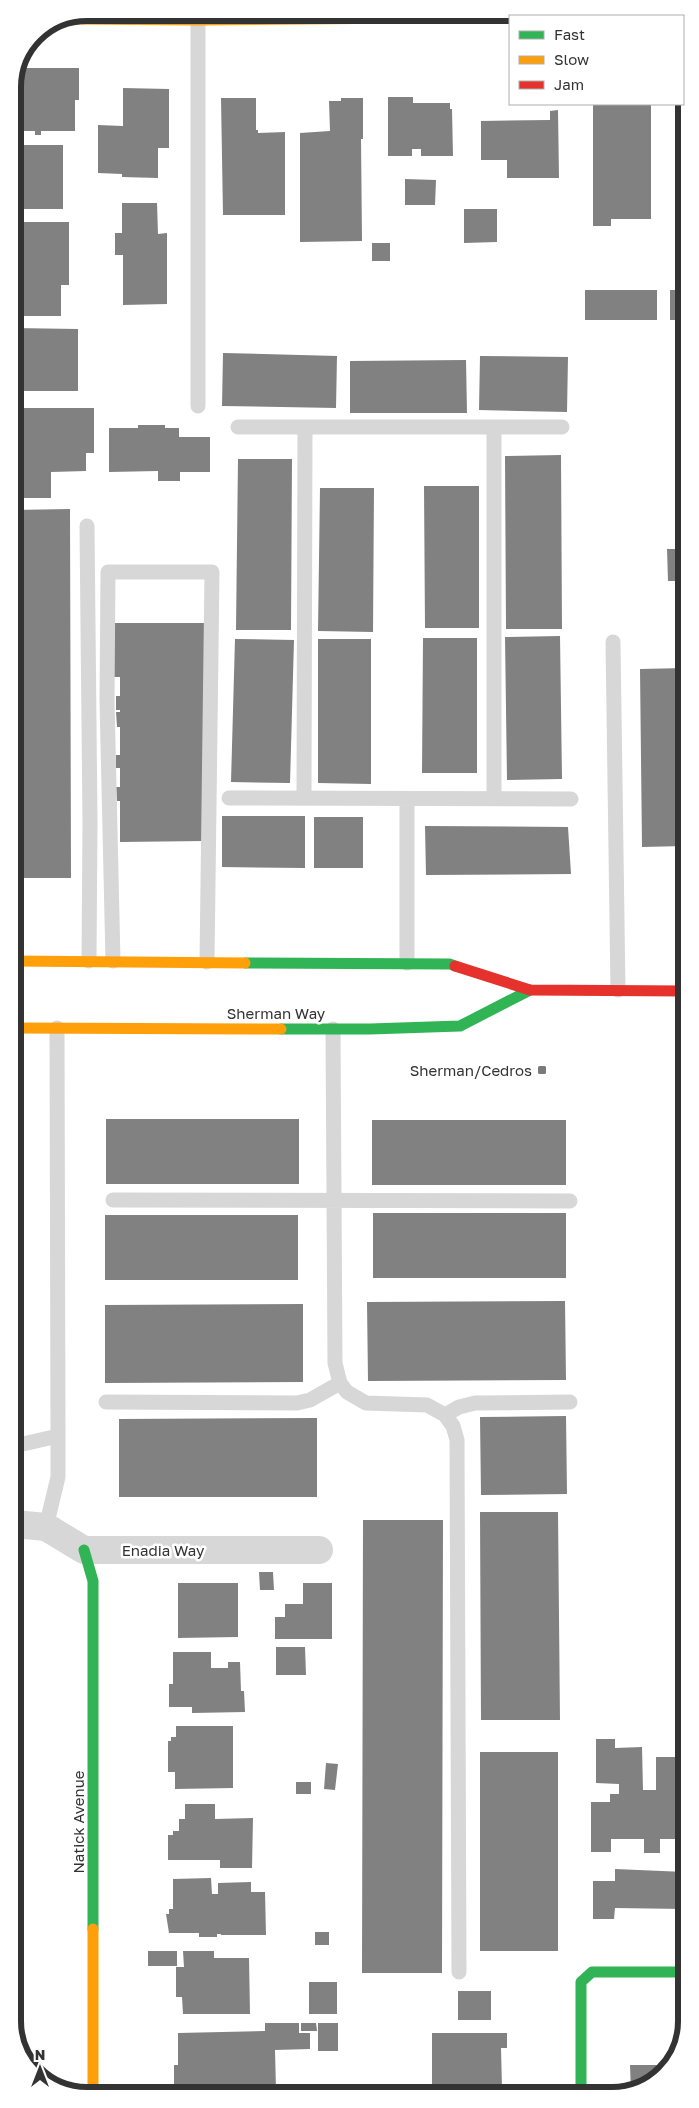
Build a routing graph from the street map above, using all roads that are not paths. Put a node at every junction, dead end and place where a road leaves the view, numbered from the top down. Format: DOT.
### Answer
graph roads {
  1 [pos="198,21"];
  2 [pos="198,406"];
  3 [pos="306,426"];
  4 [pos="238,427"];
  5 [pos="494,427"];
  6 [pos="562,427"];
  7 [pos="87,526"];
  8 [pos="613,642"];
  9 [pos="229,798"];
  10 [pos="304,798"];
  11 [pos="494,798"];
  12 [pos="407,799"];
  13 [pos="570,799"];
  14 [pos="21,961"];
  15 [pos="89,961"];
  16 [pos="113,961"];
  17 [pos="207,962"];
  18 [pos="407,963"];
  19 [pos="530,990"];
  20 [pos="618,990"];
  21 [pos="678,991"];
  22 [pos="21,1028"];
  23 [pos="56,1028"];
  24 [pos="333,1028"];
  25 [pos="113,1200"];
  26 [pos="334,1200"];
  27 [pos="570,1201"];
  28 [pos="340,1383"];
  29 [pos="106,1402"];
  30 [pos="570,1402"];
  31 [pos="445,1415"];
  32 [pos="58,1436"];
  33 [pos="21,1444"];
  34 [pos="21,1525"];
  35 [pos="46,1527"];
  36 [pos="84,1550"];
  37 [pos="319,1550"];
  38 [pos="459,1972"];
  39 [pos="678,1972"];
  40 [pos="93,2087"];
  41 [pos="581,2087"];
  1 -- 2 [label="lane"];
  3 -- 4 [label="lane"];
  3 -- 5 [label="lane"];
  3 -- 10 [label="lane"];
  5 -- 6 [label="lane"];
  5 -- 11 [label="lane"];
  7 -- 15 [label="lane"];
  8 -- 20 [label="lane"];
  9 -- 10 [label="lane"];
  10 -- 12 [label="lane"];
  11 -- 12 [label="lane"];
  11 -- 13 [label="lane"];
  12 -- 18 [label="lane"];
  14 -- 15 [label="main road, Sherman Way"];
  15 -- 16 [label="main road, Sherman Way"];
  16 -- 17 [label="main road, Sherman Way"];
  16 -- 17 [label="lane"];
  17 -- 18 [label="main road, Sherman Way"];
  18 -- 19 [label="main road, Sherman Way"];
  19 -- 20 [label="main road, Sherman Way"];
  19 -- 24 [label="main road, Sherman Way"];
  20 -- 21 [label="main road, Sherman Way"];
  22 -- 23 [label="main road, Sherman Way"];
  23 -- 24 [label="main road, Sherman Way"];
  23 -- 32 [label="lane"];
  24 -- 26 [label="lane"];
  25 -- 26 [label="lane"];
  26 -- 27 [label="lane"];
  26 -- 28 [label="lane"];
  28 -- 29 [label="lane"];
  28 -- 31 [label="lane"];
  30 -- 31 [label="lane"];
  31 -- 38 [label="lane"];
  32 -- 33 [label="lane"];
  32 -- 35 [label="lane"];
  34 -- 35 [label="street"];
  35 -- 36 [label="street"];
  36 -- 37 [label="street, Enadia Way"];
  36 -- 40 [label="main road, Natick Avenue"];
  39 -- 41 [label="main road"];
}
